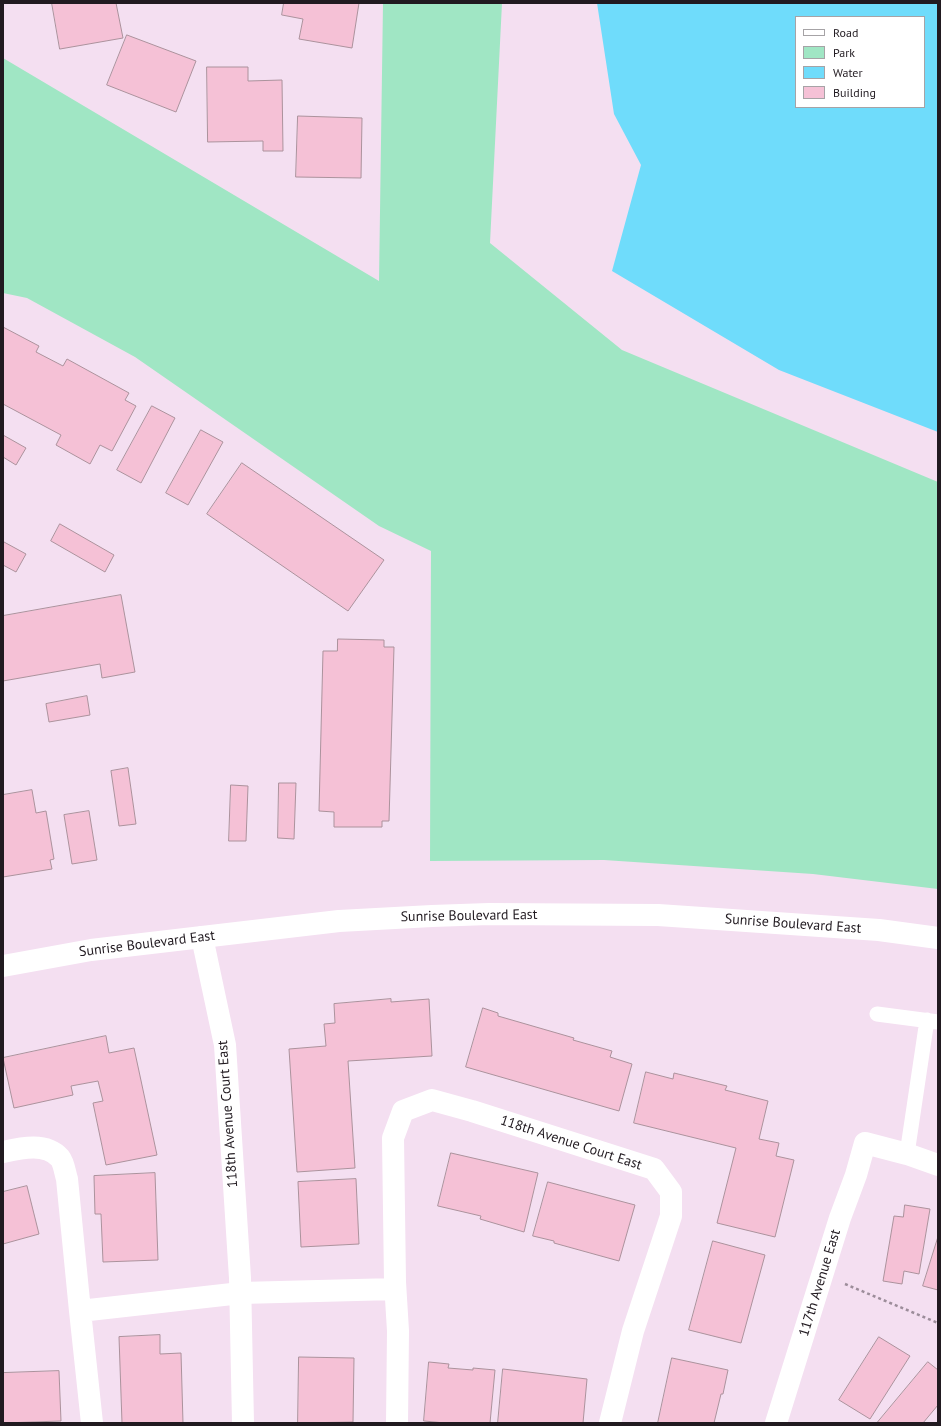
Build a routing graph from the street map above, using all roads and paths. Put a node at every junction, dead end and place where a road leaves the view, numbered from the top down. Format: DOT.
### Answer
graph roads {
  1 [pos="202,937"];
  2 [pos="938,938"];
  3 [pos="3,966"];
  4 [pos="877,1014"];
  5 [pos="932,1021"];
  6 [pos="3,1152"];
  7 [pos="908,1154"];
  8 [pos="938,1165"];
  9 [pos="822,1275"];
  10 [pos="395,1289"];
  11 [pos="241,1293"];
  12 [pos="80,1311"];
  13 [pos="938,1323"];
  14 [pos="92,1423"];
  15 [pos="243,1423"];
  16 [pos="397,1423"];
  17 [pos="610,1423"];
  18 [pos="777,1423"];
  1 -- 2 [label="street, Sunrise Boulevard East"];
  1 -- 3 [label="street, Sunrise Boulevard East"];
  1 -- 11 [label="street, 118th Avenue Court East"];
  4 -- 5 [label="lane"];
  5 -- 7 [label="lane"];
  6 -- 12 [label="street"];
  7 -- 8 [label="street"];
  7 -- 9 [label="street, 117th Avenue East"];
  9 -- 13 [label="path"];
  9 -- 18 [label="street, 117th Avenue East"];
  10 -- 11 [label="street"];
  10 -- 16 [label="street, 118th Avenue Court East"];
  10 -- 17 [label="street, 118th Avenue Court East"];
  11 -- 12 [label="street"];
  11 -- 15 [label="street, 118th Avenue Court East"];
  12 -- 14 [label="street"];
}
